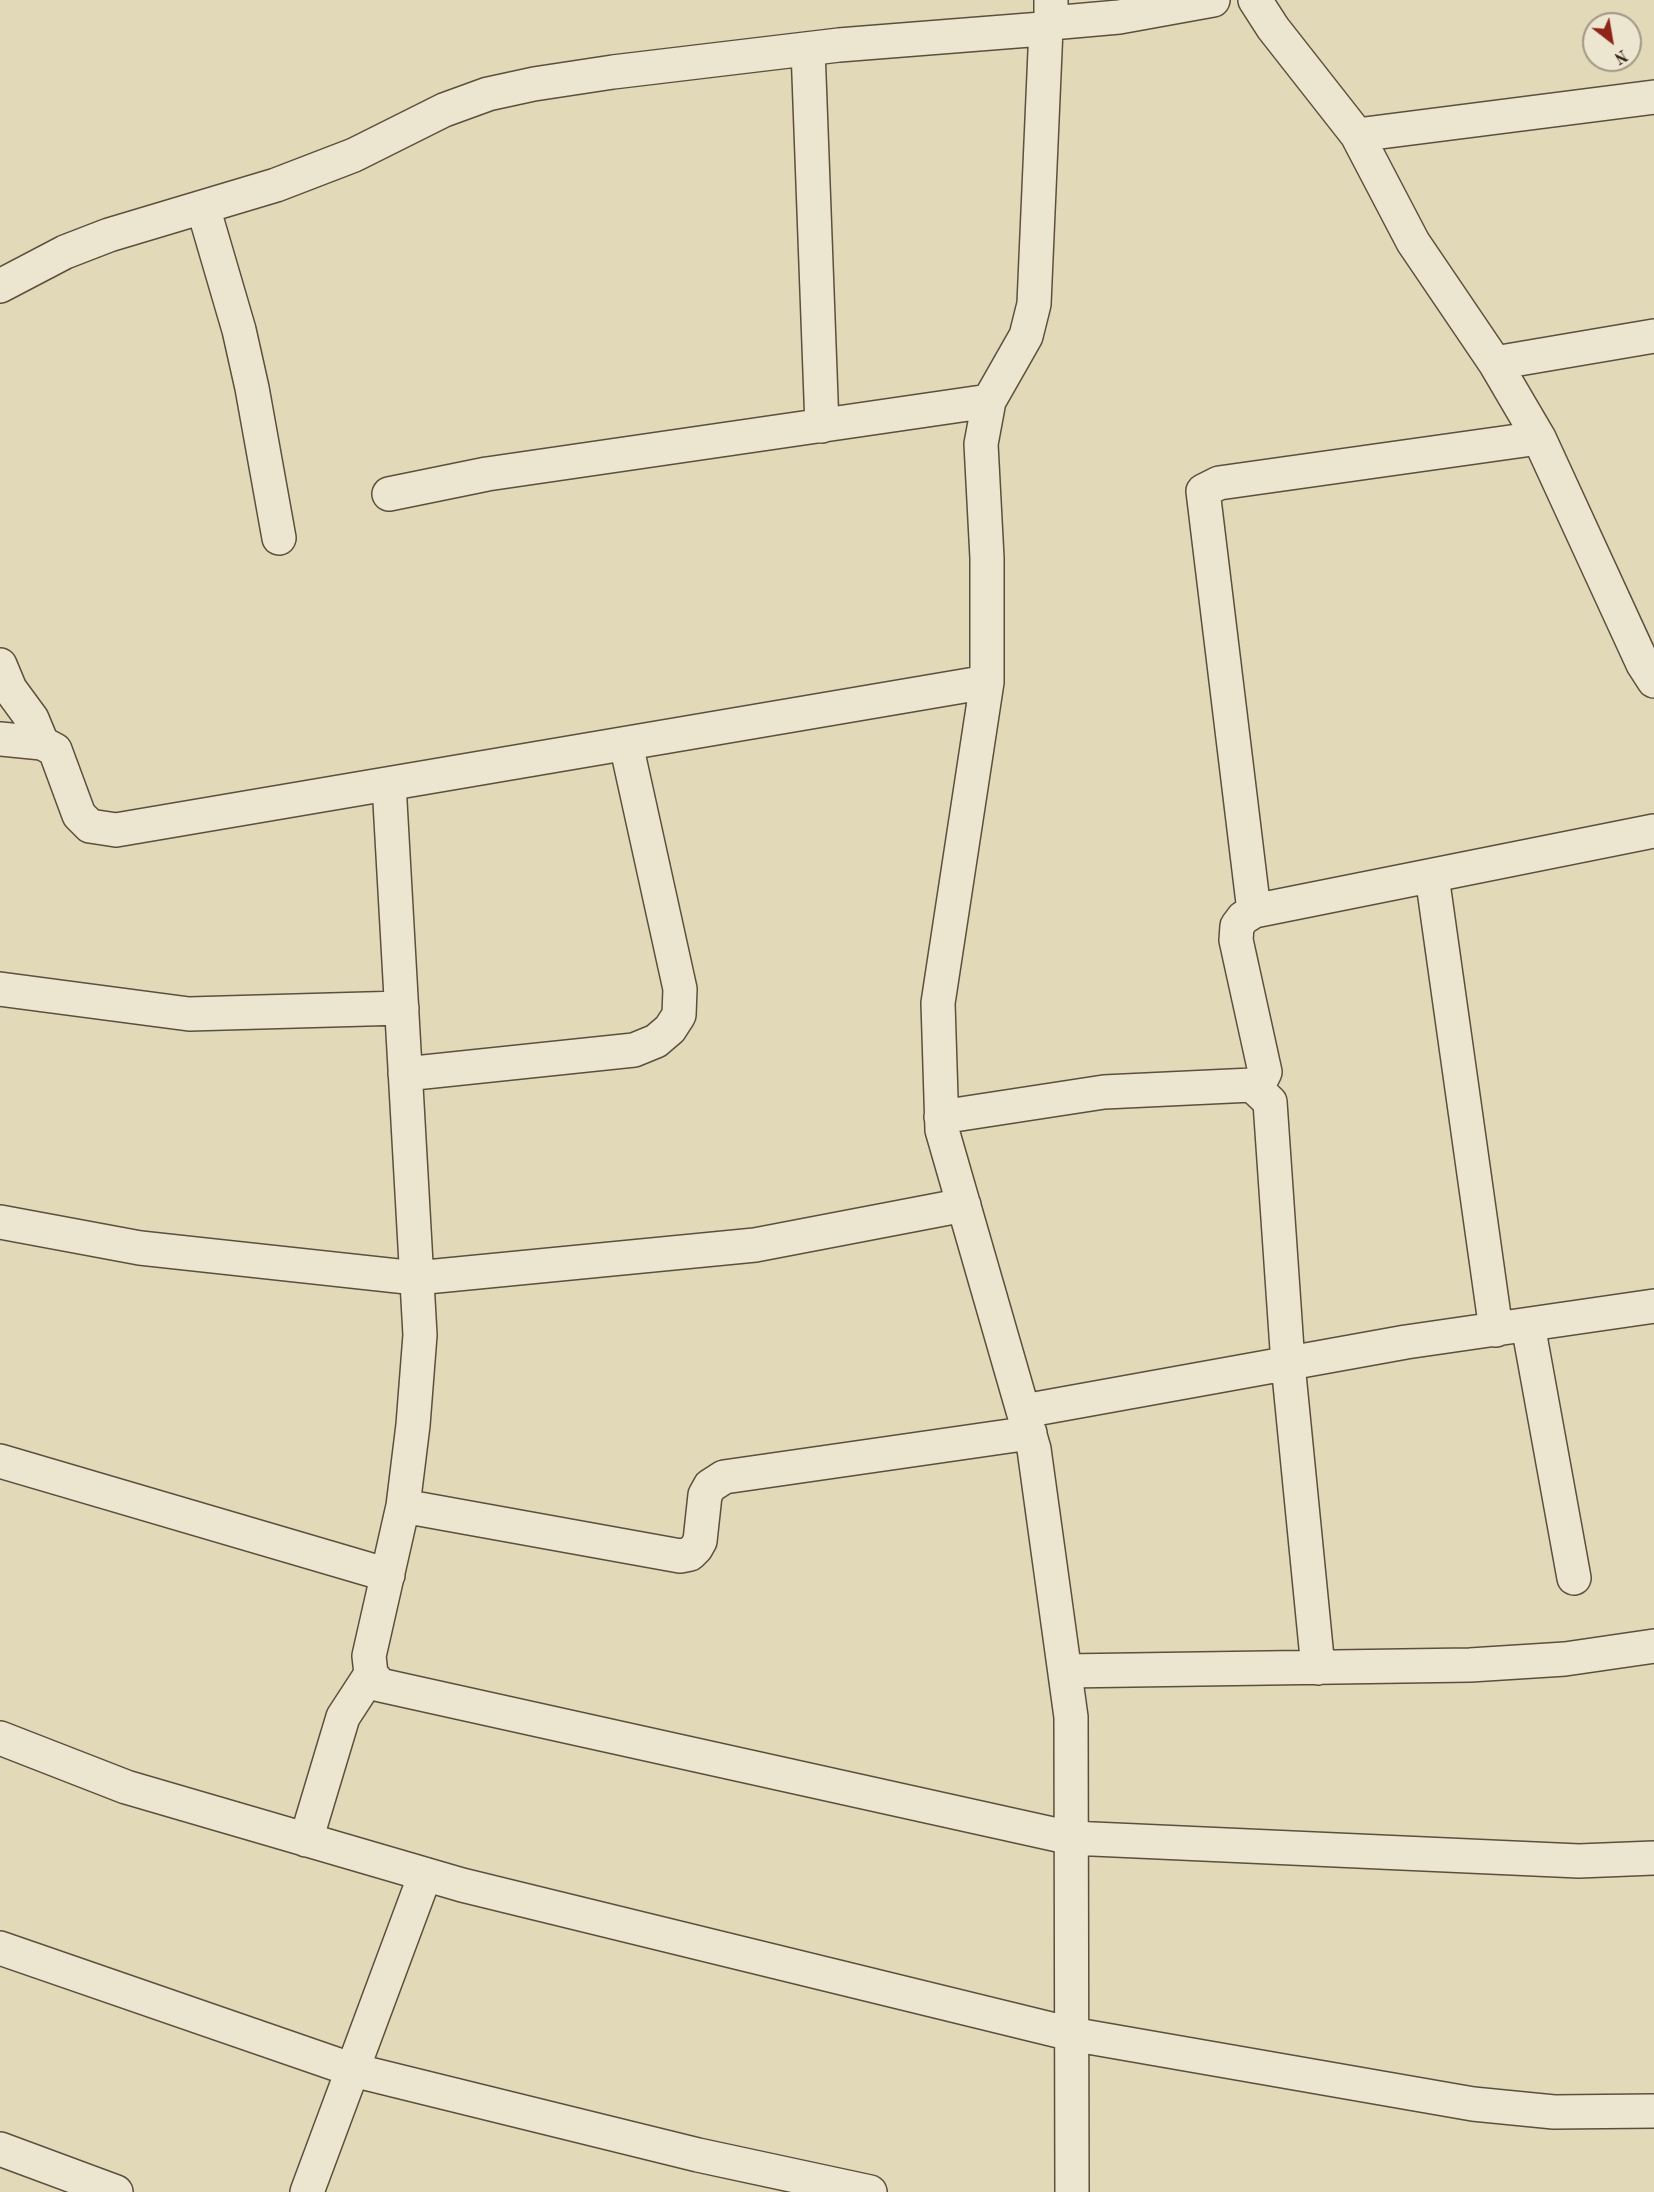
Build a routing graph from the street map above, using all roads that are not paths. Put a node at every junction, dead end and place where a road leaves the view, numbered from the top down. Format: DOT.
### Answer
graph roads {
  1 [pos="1213,0"];
  2 [pos="1256,0"];
  3 [pos="1049,17"];
  4 [pos="808,50"];
  5 [pos="1654,97"];
  6 [pos="1357,135"];
  7 [pos="203,207"];
  8 [pos="0,286"];
  9 [pos="1654,336"];
  10 [pos="1495,363"];
  11 [pos="989,401"];
  12 [pos="822,426"];
  13 [pos="1539,438"];
  14 [pos="390,494"];
  15 [pos="279,538"];
  16 [pos="0,665"];
  17 [pos="1650,668"];
  18 [pos="987,682"];
  19 [pos="0,739"];
  20 [pos="42,743"];
  21 [pos="626,744"];
  22 [pos="389,784"];
  23 [pos="1654,831"];
  24 [pos="1432,876"];
  25 [pos="1254,911"];
  26 [pos="0,989"];
  27 [pos="402,1008"];
  28 [pos="405,1074"];
  29 [pos="1252,1085"];
  30 [pos="941,1117"];
  31 [pos="964,1205"];
  32 [pos="0,1222"];
  33 [pos="416,1278"];
  34 [pos="1654,1306"];
  35 [pos="1528,1325"];
  36 [pos="1496,1330"];
  37 [pos="1288,1364"];
  38 [pos="1027,1422"];
  39 [pos="0,1461"];
  40 [pos="403,1506"];
  41 [pos="388,1575"];
  42 [pos="1574,1578"];
  43 [pos="1654,1646"];
  44 [pos="1318,1668"];
  45 [pos="1065,1671"];
  46 [pos="371,1674"];
  47 [pos="0,1738"];
  48 [pos="1071,1838"];
  49 [pos="306,1839"];
  50 [pos="1654,1858"];
  51 [pos="425,1875"];
  52 [pos="0,1948"];
  53 [pos="1071,2034"];
  54 [pos="353,2070"];
  55 [pos="1654,2111"];
  56 [pos="0,2149"];
  57 [pos="116,2192"];
  58 [pos="307,2192"];
  59 [pos="870,2192"];
  60 [pos="1071,2192"];
  1 -- 3 [label="street"];
  2 -- 6 [label="street"];
  3 -- 4 [label="street"];
  3 -- 11 [label="street"];
  4 -- 7 [label="street"];
  4 -- 12 [label="street"];
  5 -- 6 [label="street"];
  6 -- 10 [label="street"];
  7 -- 8 [label="street"];
  7 -- 15 [label="street"];
  9 -- 10 [label="street"];
  10 -- 13 [label="street"];
  11 -- 12 [label="street"];
  11 -- 18 [label="street"];
  12 -- 14 [label="street"];
  13 -- 17 [label="street"];
  13 -- 25 [label="street"];
  16 -- 20 [label="street"];
  18 -- 21 [label="street"];
  18 -- 30 [label="street"];
  19 -- 20 [label="street"];
  20 -- 22 [label="street"];
  21 -- 22 [label="street"];
  21 -- 28 [label="street"];
  22 -- 27 [label="street"];
  23 -- 24 [label="street"];
  24 -- 25 [label="street"];
  24 -- 36 [label="street"];
  25 -- 29 [label="street"];
  26 -- 27 [label="street"];
  27 -- 28 [label="street"];
  28 -- 33 [label="street"];
  29 -- 30 [label="street"];
  29 -- 37 [label="street"];
  30 -- 31 [label="street"];
  31 -- 33 [label="street"];
  31 -- 38 [label="street"];
  32 -- 33 [label="street"];
  33 -- 40 [label="street"];
  34 -- 35 [label="street"];
  35 -- 36 [label="street"];
  35 -- 42 [label="street"];
  36 -- 37 [label="street"];
  37 -- 38 [label="street"];
  37 -- 44 [label="street"];
  38 -- 40 [label="street"];
  38 -- 45 [label="street"];
  39 -- 41 [label="street"];
  40 -- 41 [label="street"];
  41 -- 46 [label="street"];
  43 -- 44 [label="street"];
  44 -- 45 [label="street"];
  45 -- 48 [label="street"];
  46 -- 48 [label="street"];
  46 -- 49 [label="street"];
  47 -- 49 [label="street"];
  48 -- 50 [label="street"];
  48 -- 53 [label="street"];
  49 -- 51 [label="street"];
  51 -- 53 [label="street"];
  51 -- 54 [label="street"];
  52 -- 54 [label="street"];
  53 -- 55 [label="street"];
  53 -- 60 [label="street"];
  54 -- 58 [label="street"];
  54 -- 59 [label="street"];
  56 -- 57 [label="street"];
}
